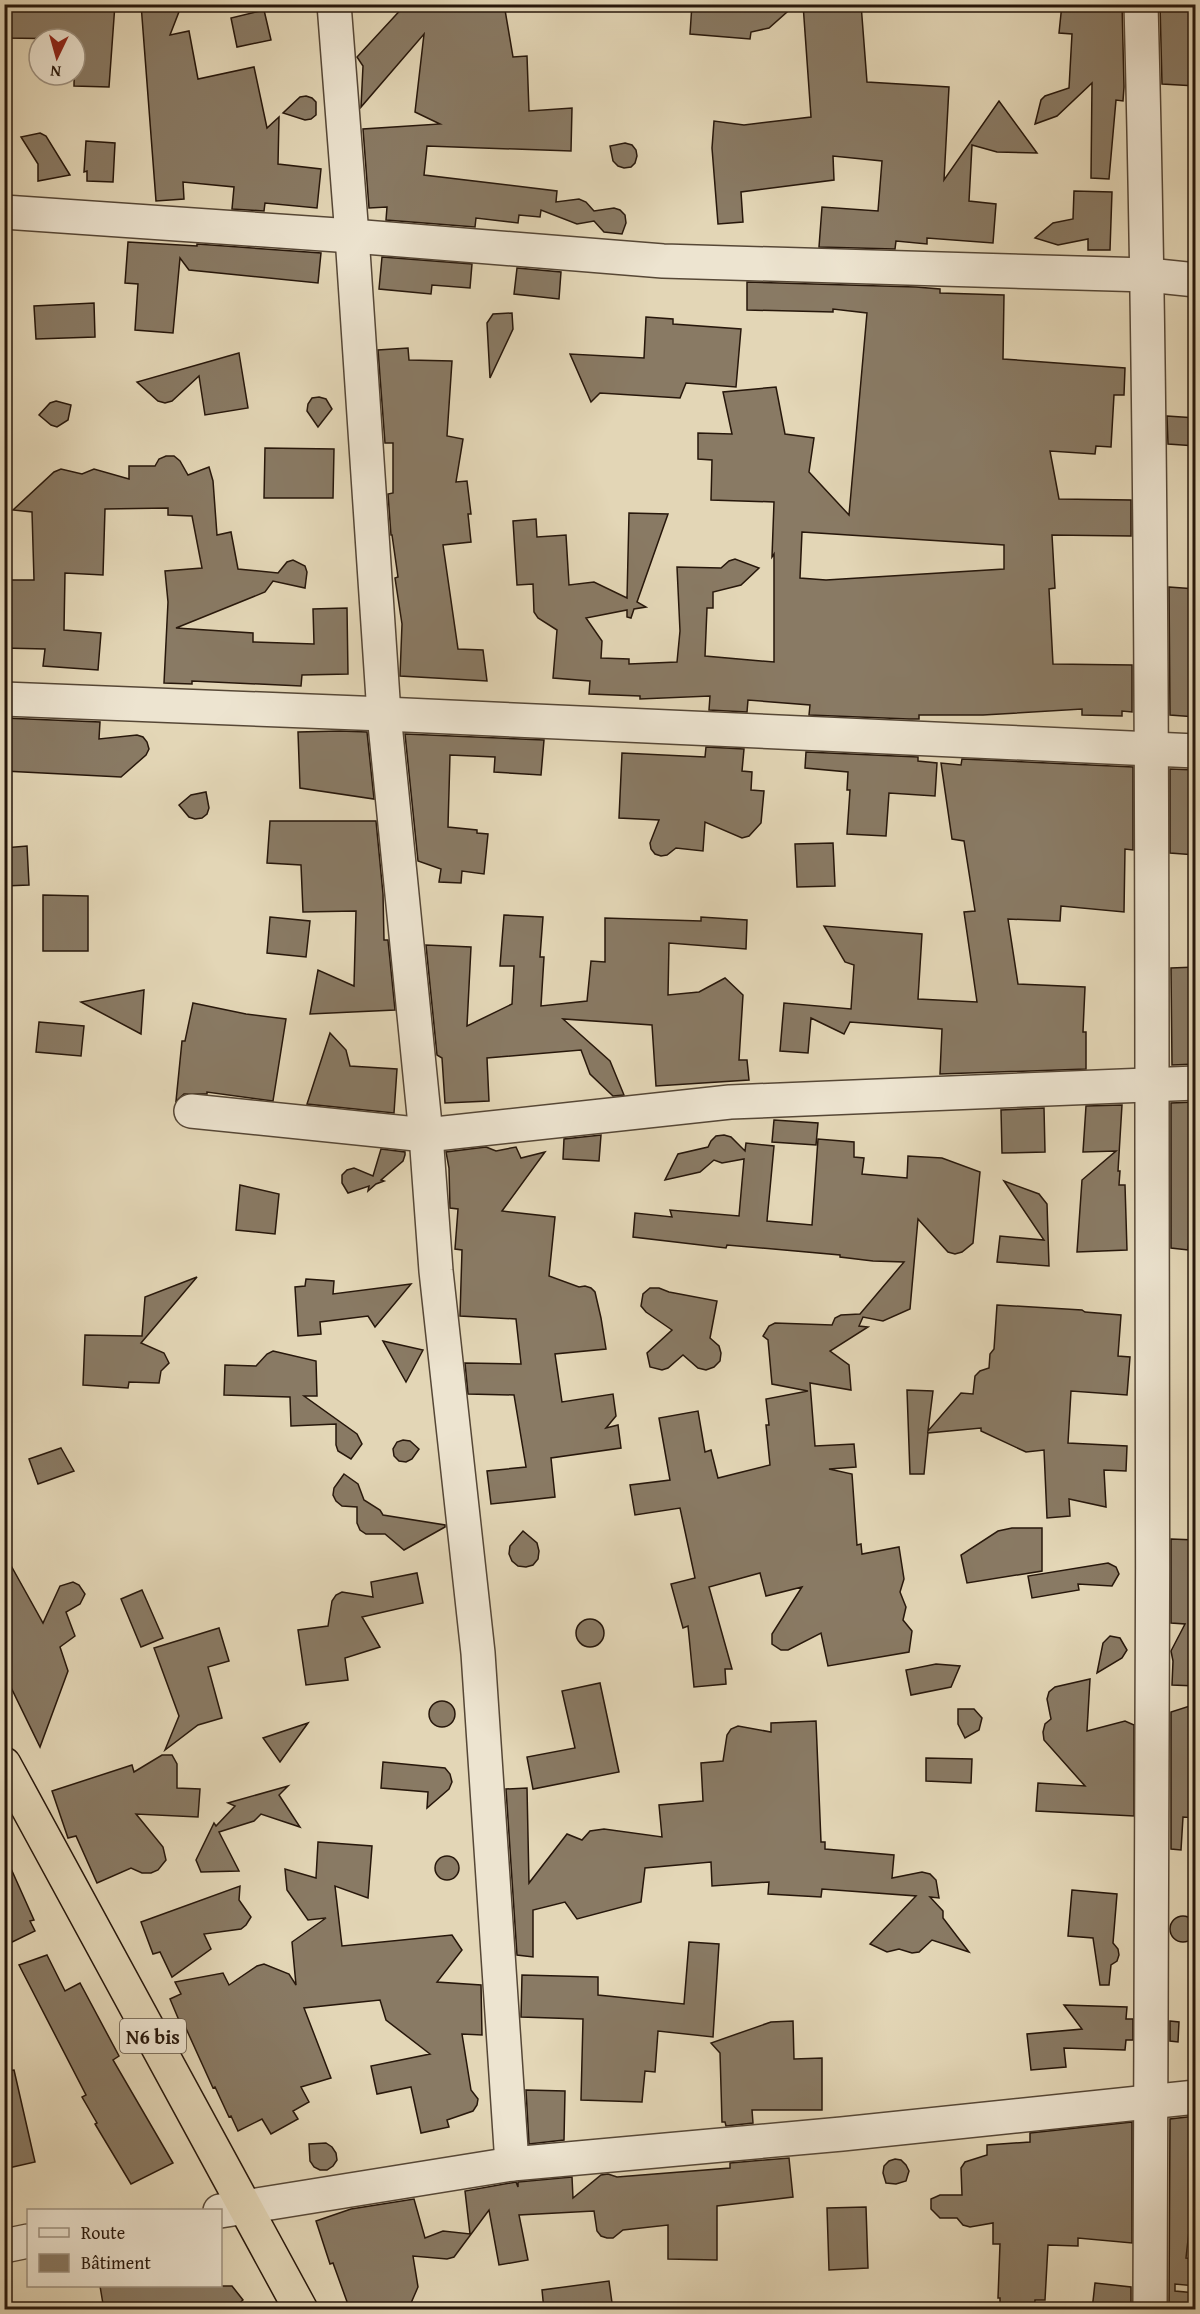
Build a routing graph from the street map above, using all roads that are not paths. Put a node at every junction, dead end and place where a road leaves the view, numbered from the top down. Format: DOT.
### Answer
graph roads {
  1 [pos="334,4"];
  2 [pos="1140,4"];
  3 [pos="4,212"];
  4 [pos="352,236"];
  5 [pos="1148,275"];
  6 [pos="1196,280"];
  7 [pos="4,699"];
  8 [pos="384,714"];
  9 [pos="1152,748"];
  10 [pos="1196,751"];
  11 [pos="1196,1083"];
  12 [pos="1152,1084"];
  13 [pos="191,1110"];
  14 [pos="426,1135"];
  15 [pos="4,1764"];
  16 [pos="1196,2097"];
  17 [pos="1151,2101"];
  18 [pos="512,2164"];
  19 [pos="233,2209"];
  20 [pos="27,2241"];
  21 [pos="4,2246"];
  22 [pos="301,2310"];
  23 [pos="1150,2310"];
  1 -- 4 [label="street"];
  2 -- 5 [label="street"];
  3 -- 4 [label="street"];
  4 -- 5 [label="street"];
  4 -- 8 [label="street"];
  5 -- 6 [label="street"];
  5 -- 9 [label="street"];
  7 -- 8 [label="street"];
  8 -- 9 [label="street"];
  8 -- 14 [label="street"];
  9 -- 10 [label="street"];
  9 -- 12 [label="street"];
  11 -- 12 [label="street"];
  12 -- 14 [label="street"];
  12 -- 17 [label="street"];
  13 -- 14 [label="street"];
  14 -- 18 [label="street"];
  15 -- 19 [label="highway, N6 bis"];
  16 -- 17 [label="street"];
  17 -- 18 [label="street"];
  17 -- 23 [label="street"];
  18 -- 19 [label="street"];
  19 -- 22 [label="highway, N6 bis"];
  20 -- 21 [label="street"];
}
